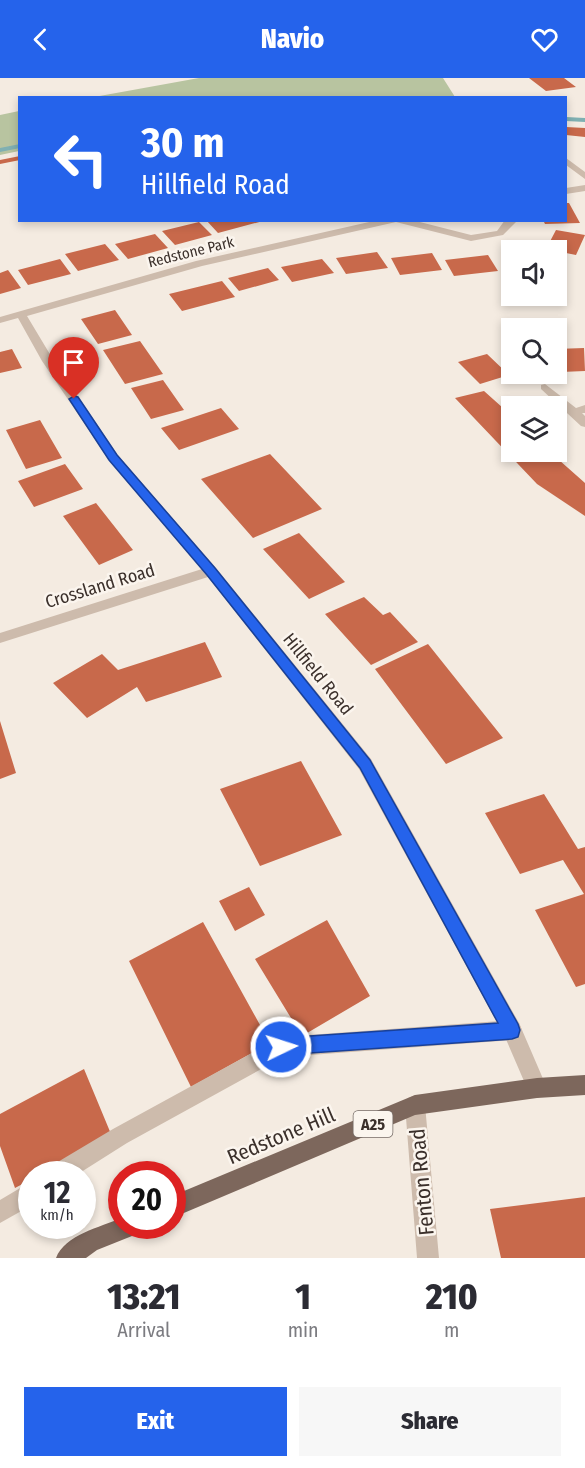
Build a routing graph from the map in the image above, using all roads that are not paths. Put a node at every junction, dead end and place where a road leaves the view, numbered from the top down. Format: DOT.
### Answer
graph roads {
  1 [pos="567,162"];
  2 [pos="585,176"];
  3 [pos="585,188"];
  4 [pos="567,191"];
  5 [pos="384,222"];
  6 [pos="407,222"];
  7 [pos="511,222"];
  8 [pos="21,315"];
  9 [pos="0,320"];
  10 [pos="545,387"];
  11 [pos="579,411"];
  12 [pos="585,423"];
  13 [pos="211,572"];
  14 [pos="0,638"];
  15 [pos="512,1030"];
  16 [pos="585,1085"];
  17 [pos="537,1088"];
  18 [pos="415,1105"];
  19 [pos="80,1161"];
  20 [pos="18,1201"];
  21 [pos="186,1201"];
  22 [pos="0,1212"];
  23 [pos="108,1234"];
  24 [pos="67,1258"];
  25 [pos="428,1258"];
  1 -- 2 [label="street"];
  3 -- 4 [label="street"];
  5 -- 8 [label="street, Redstone Park"];
  6 -- 7 [label="street"];
  8 -- 9 [label="street, Redstone Park"];
  8 -- 13 [label="street, Hillfield Road"];
  10 -- 11 [label="street"];
  11 -- 12 [label="street"];
  13 -- 14 [label="street, Crossland Road"];
  13 -- 15 [label="street, Hillfield Road"];
  15 -- 17 [label="street, Hillfield Road"];
  15 -- 19 [label="street"];
  16 -- 17 [label="main road, Redstone Hill / A25"];
  17 -- 18 [label="main road, Redstone Hill / A25"];
  18 -- 21 [label="main road, Redstone Hill / A25"];
  18 -- 25 [label="street, Fenton Road"];
  20 -- 22 [label="street"];
  23 -- 24 [label="main road"];
}
